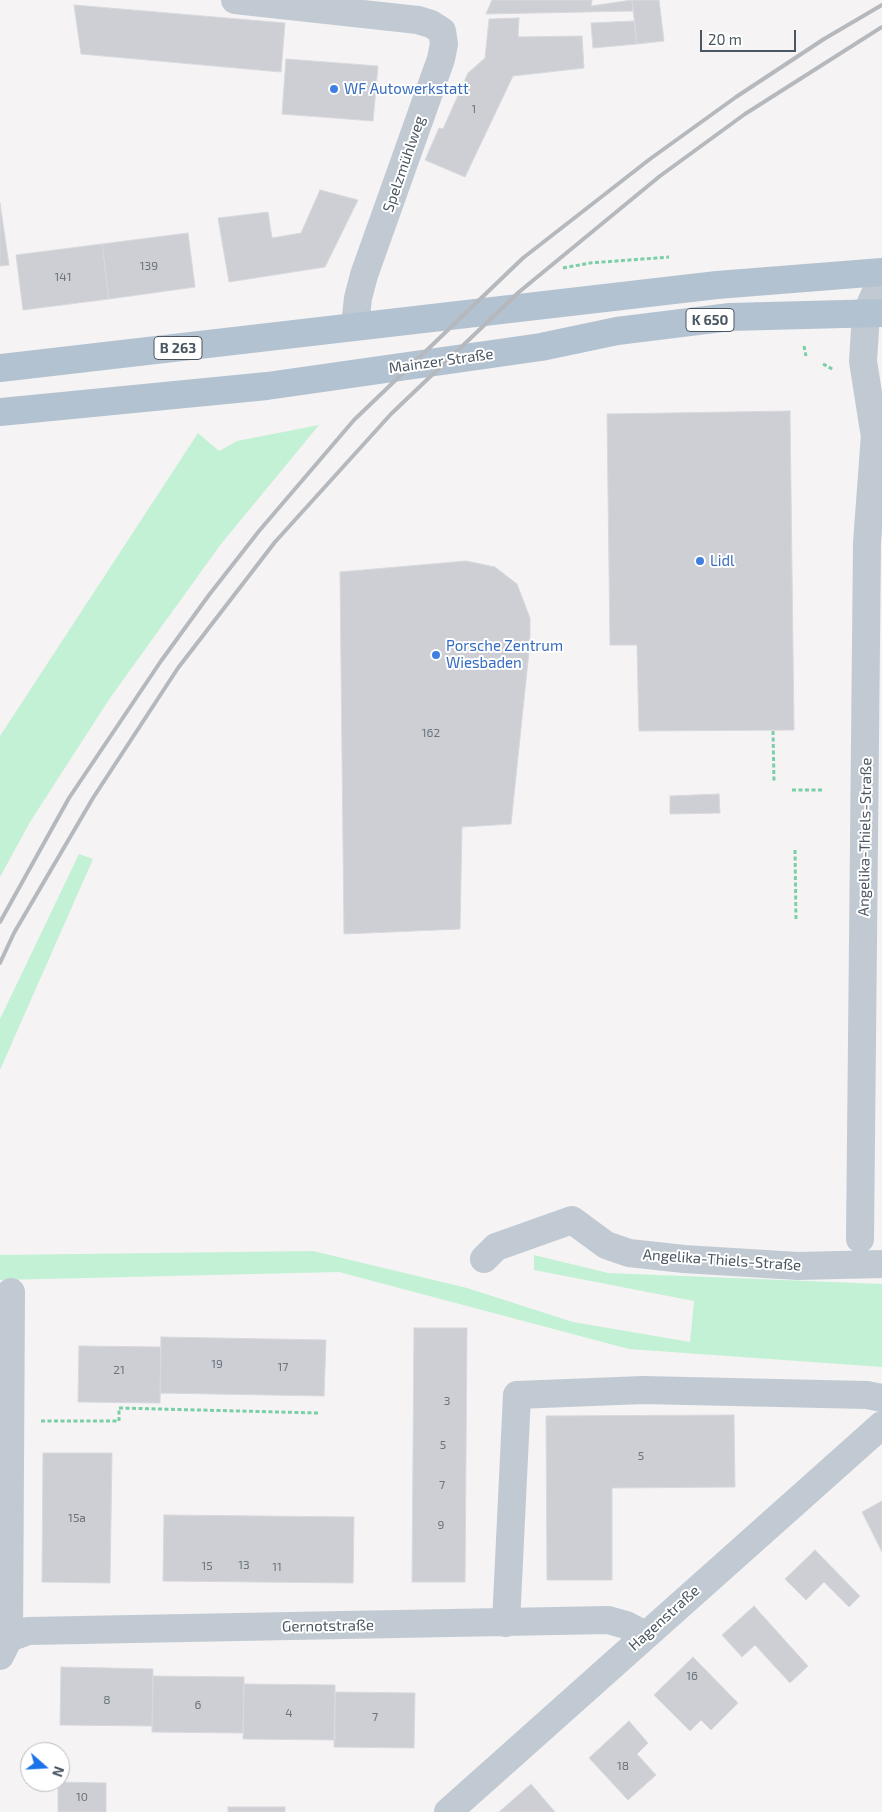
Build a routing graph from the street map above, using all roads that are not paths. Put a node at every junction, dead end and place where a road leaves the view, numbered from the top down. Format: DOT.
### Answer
graph roads {
  1 [pos="235,0"];
  2 [pos="882,272"];
  3 [pos="882,278"];
  4 [pos="874,313"];
  5 [pos="355,326"];
  6 [pos="0,368"];
  7 [pos="882,407"];
  8 [pos="0,412"];
  9 [pos="875,434"];
  10 [pos="860,1239"];
  11 [pos="484,1259"];
  12 [pos="882,1264"];
  13 [pos="11,1292"];
  14 [pos="882,1398"];
  15 [pos="882,1425"];
  16 [pos="506,1623"];
  17 [pos="645,1635"];
  18 [pos="5,1647"];
  19 [pos="448,1812"];
  1 -- 5 [label="street, Spelzmühlweg"];
  2 -- 5 [label="main road"];
  3 -- 4 [label="street, Angelika-Thiels-Straße"];
  4 -- 8 [label="main road, Mainzer Straße / K 650"];
  4 -- 9 [label="street, Angelika-Thiels-Straße"];
  5 -- 6 [label="main road, B 263"];
  7 -- 9 [label="street, Angelika-Thiels-Straße"];
  9 -- 10 [label="street, Angelika-Thiels-Straße"];
  11 -- 12 [label="street, Angelika-Thiels-Straße"];
  13 -- 18 [label="street, Gernotstraße"];
  14 -- 16 [label="street"];
  15 -- 17 [label="street, Hagenstraße"];
  16 -- 17 [label="street, Gernotstraße"];
  16 -- 18 [label="street, Gernotstraße"];
  17 -- 19 [label="street, Hagenstraße"];
}
